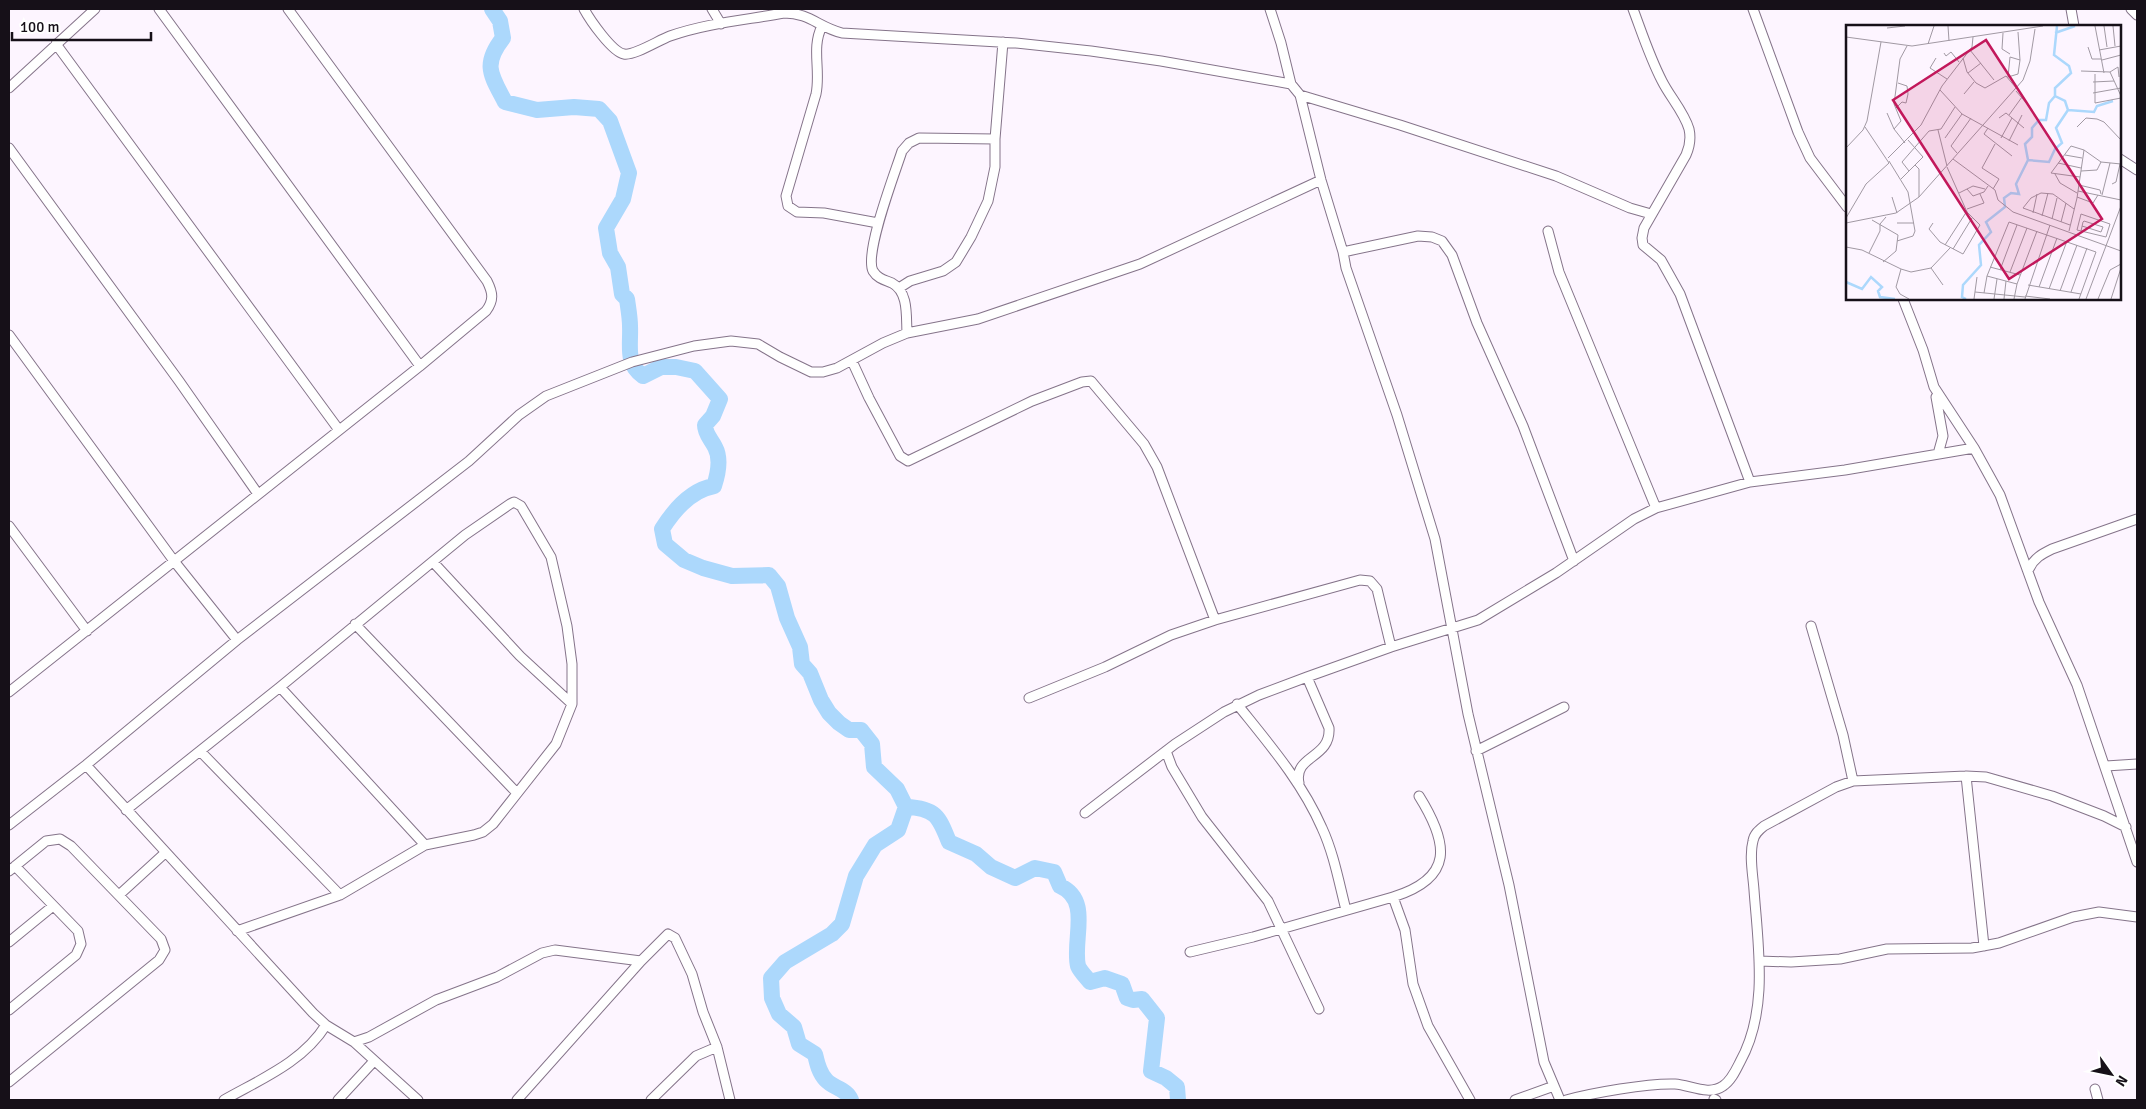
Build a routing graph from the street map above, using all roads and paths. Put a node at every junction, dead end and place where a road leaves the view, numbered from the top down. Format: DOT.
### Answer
graph roads {
  1 [pos="95,9"];
  2 [pos="159,9"];
  3 [pos="288,9"];
  4 [pos="584,9"];
  5 [pos="712,9"];
  6 [pos="809,9"];
  7 [pos="1270,9"];
  8 [pos="1633,9"];
  9 [pos="1753,9"];
  10 [pos="2071,9"];
  11 [pos="2131,9"];
  12 [pos="2137,15"];
  13 [pos="814,20"];
  14 [pos="721,24"];
  15 [pos="2074,25"];
  16 [pos="822,26"];
  17 [pos="1003,42"];
  18 [pos="56,44"];
  19 [pos="1291,84"];
  20 [pos="9,88"];
  21 [pos="1300,95"];
  22 [pos="995,139"];
  23 [pos="9,148"];
  24 [pos="2121,160"];
  25 [pos="2137,170"];
  26 [pos="1321,180"];
  27 [pos="1846,206"];
  28 [pos="1651,214"];
  29 [pos="878,223"];
  30 [pos="1548,232"];
  31 [pos="1344,252"];
  32 [pos="898,288"];
  33 [pos="1903,300"];
  34 [pos="907,333"];
  35 [pos="9,335"];
  36 [pos="852,361"];
  37 [pos="420,366"];
  38 [pos="1934,387"];
  39 [pos="339,430"];
  40 [pos="1974,448"];
  41 [pos="1938,454"];
  42 [pos="1750,482"];
  43 [pos="258,494"];
  44 [pos="1656,508"];
  45 [pos="2137,519"];
  46 [pos="9,526"];
  47 [pos="174,561"];
  48 [pos="1574,561"];
  49 [pos="433,562"];
  50 [pos="2028,569"];
  51 [pos="1215,620"];
  52 [pos="355,624"];
  53 [pos="1811,626"];
  54 [pos="1451,627"];
  55 [pos="87,631"];
  56 [pos="237,640"];
  57 [pos="1391,647"];
  58 [pos="1307,677"];
  59 [pos="280,687"];
  60 [pos="9,692"];
  61 [pos="1029,698"];
  62 [pos="572,704"];
  63 [pos="1237,704"];
  64 [pos="1564,707"];
  65 [pos="200,750"];
  66 [pos="1166,751"];
  67 [pos="1476,751"];
  68 [pos="2137,764"];
  69 [pos="86,765"];
  70 [pos="2106,766"];
  71 [pos="1966,776"];
  72 [pos="1853,781"];
  73 [pos="1300,788"];
  74 [pos="516,792"];
  75 [pos="1420,796"];
  76 [pos="126,810"];
  77 [pos="1085,812"];
  78 [pos="9,825"];
  79 [pos="2126,827"];
  80 [pos="425,845"];
  81 [pos="165,853"];
  82 [pos="2137,862"];
  83 [pos="12,868"];
  84 [pos="120,894"];
  85 [pos="340,895"];
  86 [pos="1393,897"];
  87 [pos="53,906"];
  88 [pos="1346,910"];
  89 [pos="2137,917"];
  90 [pos="1281,928"];
  91 [pos="237,931"];
  92 [pos="9,942"];
  93 [pos="1984,946"];
  94 [pos="1190,952"];
  95 [pos="1759,960"];
  96 [pos="641,961"];
  97 [pos="1319,1009"];
  98 [pos="9,1010"];
  99 [pos="326,1025"];
  100 [pos="354,1042"];
  101 [pos="717,1048"];
  102 [pos="374,1061"];
  103 [pos="9,1082"];
  104 [pos="1554,1086"];
  105 [pos="2095,1089"];
  106 [pos="1714,1097"];
  107 [pos="224,1100"];
  108 [pos="338,1100"];
  109 [pos="418,1100"];
  110 [pos="517,1100"];
  111 [pos="651,1100"];
  112 [pos="730,1100"];
  113 [pos="1470,1100"];
  114 [pos="1515,1100"];
  115 [pos="1560,1100"];
  116 [pos="1566,1100"];
  117 [pos="2098,1100"];
  1 -- 18 [label="street"];
  2 -- 37 [label="street"];
  3 -- 37 [label="street"];
  4 -- 14 [label="street"];
  5 -- 14 [label="street"];
  6 -- 13 [label="street"];
  7 -- 19 [label="street"];
  8 -- 28 [label="street"];
  9 -- 27 [label="street"];
  10 -- 15 [label="street"];
  11 -- 12 [label="street"];
  13 -- 14 [label="street"];
  13 -- 16 [label="street"];
  16 -- 17 [label="street"];
  16 -- 29 [label="street"];
  17 -- 19 [label="street"];
  17 -- 22 [label="street"];
  18 -- 20 [label="street"];
  18 -- 39 [label="street"];
  19 -- 21 [label="street"];
  21 -- 26 [label="street"];
  21 -- 28 [label="street"];
  22 -- 29 [label="street"];
  22 -- 32 [label="street"];
  23 -- 43 [label="street"];
  24 -- 25 [label="street"];
  26 -- 31 [label="street"];
  26 -- 34 [label="street"];
  28 -- 42 [label="street"];
  29 -- 32 [label="street"];
  30 -- 44 [label="street"];
  31 -- 48 [label="street"];
  31 -- 54 [label="street"];
  32 -- 34 [label="street"];
  33 -- 38 [label="street"];
  34 -- 36 [label="street"];
  35 -- 47 [label="street"];
  36 -- 51 [label="street"];
  36 -- 56 [label="street"];
  37 -- 39 [label="street"];
  38 -- 40 [label="street"];
  38 -- 41 [label="street"];
  39 -- 43 [label="street"];
  40 -- 41 [label="street"];
  40 -- 50 [label="street"];
  41 -- 42 [label="street"];
  42 -- 44 [label="street"];
  43 -- 47 [label="street"];
  44 -- 48 [label="street"];
  45 -- 50 [label="street"];
  46 -- 55 [label="street"];
  47 -- 55 [label="street"];
  47 -- 56 [label="street"];
  48 -- 54 [label="street"];
  49 -- 52 [label="street"];
  49 -- 62 [label="street"];
  49 -- 62 [label="street"];
  50 -- 70 [label="street"];
  51 -- 57 [label="street"];
  51 -- 61 [label="street"];
  52 -- 59 [label="street"];
  52 -- 74 [label="street"];
  53 -- 72 [label="street"];
  54 -- 57 [label="street"];
  54 -- 67 [label="street"];
  55 -- 60 [label="street"];
  56 -- 69 [label="street"];
  57 -- 58 [label="street"];
  58 -- 63 [label="street"];
  58 -- 73 [label="street"];
  59 -- 65 [label="street"];
  59 -- 80 [label="street"];
  62 -- 74 [label="street"];
  63 -- 66 [label="street"];
  63 -- 73 [label="street"];
  64 -- 67 [label="street"];
  65 -- 76 [label="street"];
  65 -- 85 [label="street"];
  66 -- 77 [label="street"];
  66 -- 90 [label="street"];
  67 -- 104 [label="street"];
  68 -- 70 [label="street"];
  69 -- 76 [label="street"];
  69 -- 78 [label="street"];
  70 -- 79 [label="street"];
  71 -- 72 [label="street"];
  71 -- 79 [label="street"];
  71 -- 93 [label="street"];
  72 -- 95 [label="street"];
  73 -- 88 [label="street"];
  74 -- 80 [label="street"];
  75 -- 86 [label="street"];
  76 -- 81 [label="street"];
  79 -- 82 [label="street"];
  80 -- 85 [label="street"];
  81 -- 84 [label="street"];
  81 -- 91 [label="street"];
  83 -- 84 [label="street"];
  83 -- 87 [label="street"];
  84 -- 103 [label="street"];
  85 -- 91 [label="street"];
  86 -- 88 [label="street"];
  86 -- 113 [label="street"];
  87 -- 92 [label="street"];
  87 -- 98 [label="street"];
  88 -- 90 [label="street"];
  89 -- 93 [label="street"];
  90 -- 94 [label="street"];
  90 -- 97 [label="street"];
  91 -- 99 [label="street"];
  93 -- 95 [label="street"];
  95 -- 106 [label="street"];
  96 -- 100 [label="street"];
  96 -- 101 [label="street"];
  96 -- 110 [label="street"];
  99 -- 100 [label="street"];
  99 -- 107 [label="street"];
  100 -- 102 [label="street"];
  101 -- 111 [label="street"];
  101 -- 112 [label="street"];
  102 -- 108 [label="street"];
  102 -- 109 [label="street"];
  104 -- 114 [label="street"];
  104 -- 115 [label="street"];
  105 -- 117 [label="street"];
  106 -- 116 [label="street"];
}
